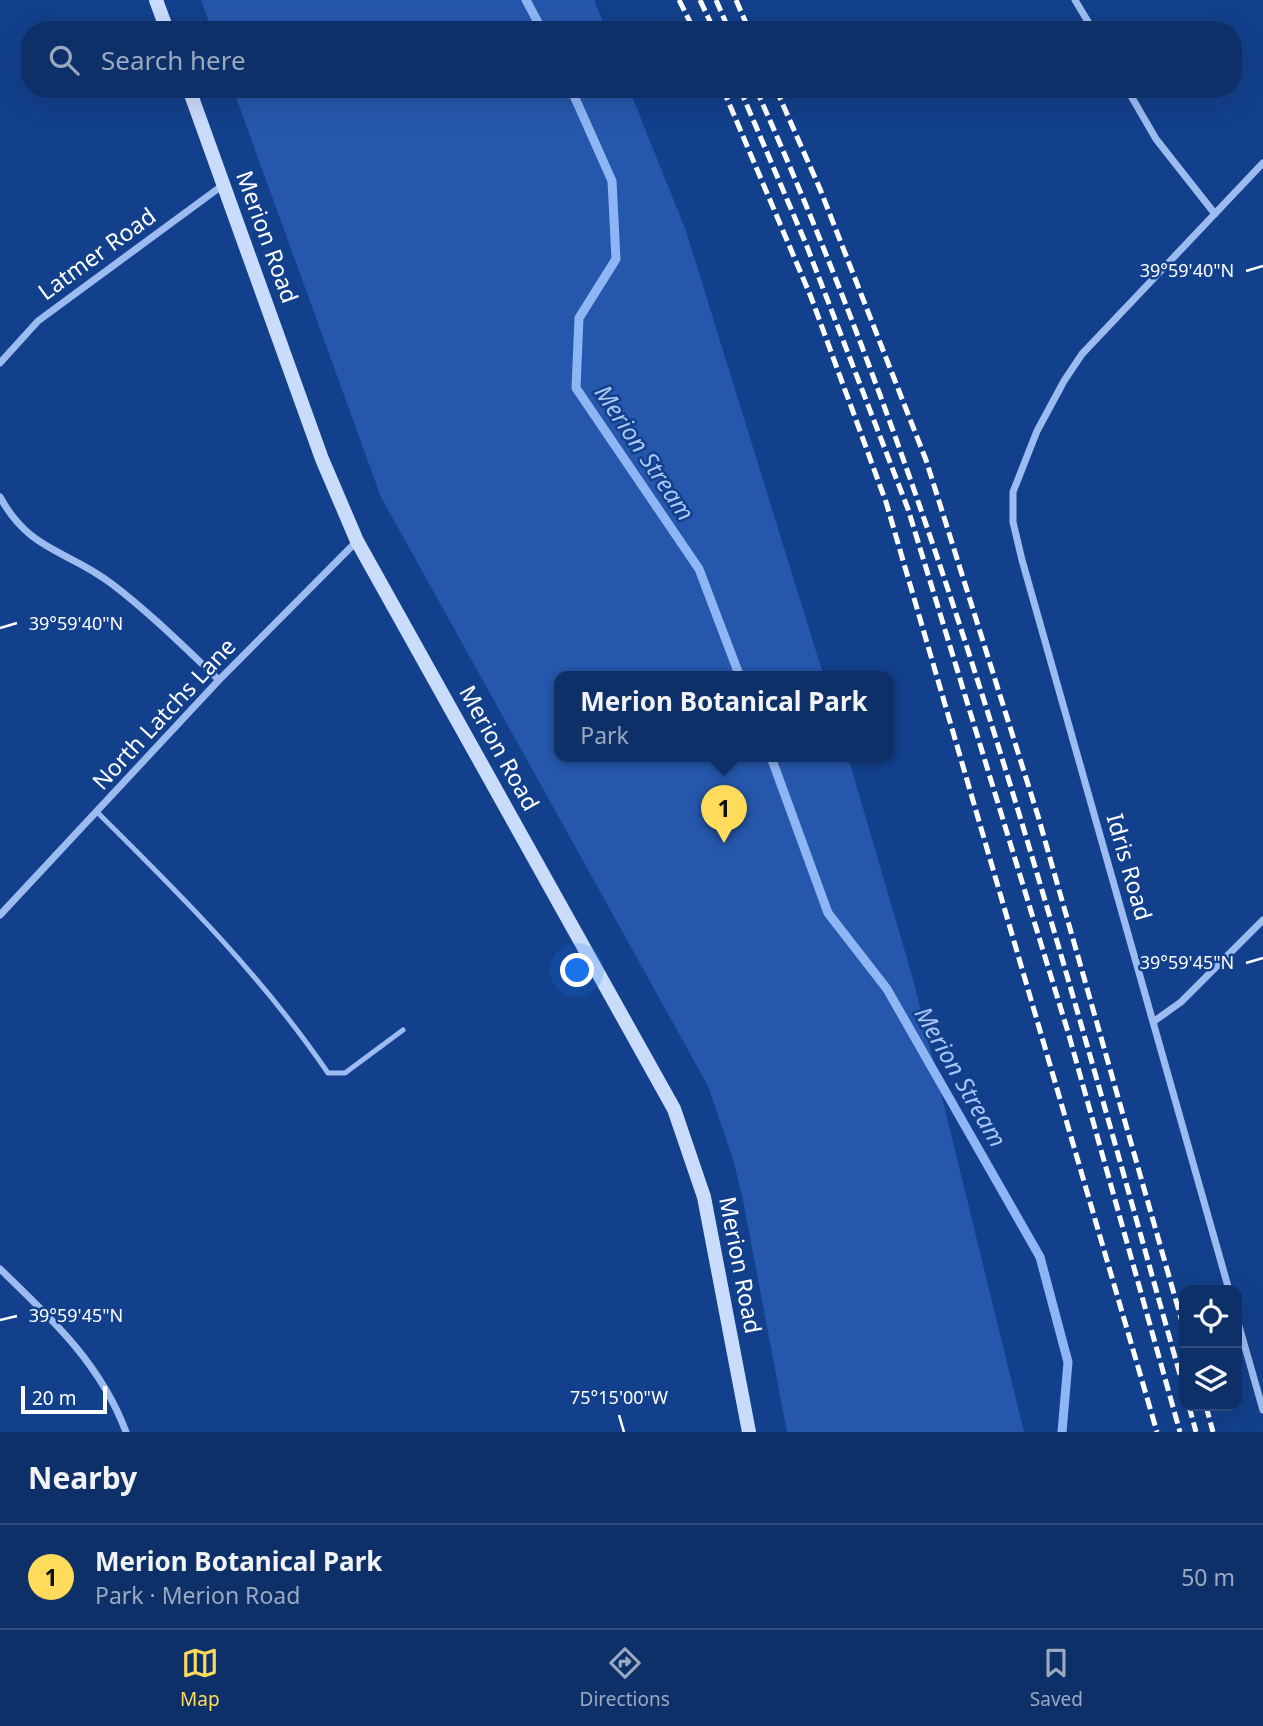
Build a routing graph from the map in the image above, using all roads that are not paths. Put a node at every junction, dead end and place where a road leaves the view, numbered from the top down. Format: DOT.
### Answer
graph roads {
  1 [pos="156,0"];
  2 [pos="1075,0"];
  3 [pos="164,21"];
  4 [pos="1088,21"];
  5 [pos="191,98"];
  6 [pos="1132,98"];
  7 [pos="1263,163"];
  8 [pos="223,184"];
  9 [pos="1215,214"];
  10 [pos="0,363"];
  11 [pos="0,497"];
  12 [pos="357,541"];
  13 [pos="219,680"];
  14 [pos="98,813"];
  15 [pos="0,915"];
  16 [pos="1263,920"];
  17 [pos="1153,1022"];
  18 [pos="402,1030"];
  19 [pos="0,1269"];
  20 [pos="1227,1285"];
  21 [pos="1242,1336"];
  22 [pos="1263,1410"];
  23 [pos="126,1432"];
  24 [pos="749,1432"];
  1 -- 3 [label="street"];
  2 -- 4 [label="street"];
  5 -- 8 [label="street, Merion Road"];
  6 -- 9 [label="street"];
  7 -- 9 [label="street"];
  8 -- 10 [label="street, Latmer Road"];
  8 -- 12 [label="street, Merion Road"];
  9 -- 17 [label="street, Idris Road"];
  11 -- 13 [label="street"];
  12 -- 13 [label="street, North Latchs Lane"];
  12 -- 24 [label="street, Merion Road"];
  13 -- 14 [label="street, North Latchs Lane"];
  14 -- 15 [label="street, North Latchs Lane"];
  14 -- 18 [label="lane"];
  16 -- 17 [label="street"];
  17 -- 20 [label="street, Idris Road"];
  19 -- 23 [label="street"];
  21 -- 22 [label="street"];
}
